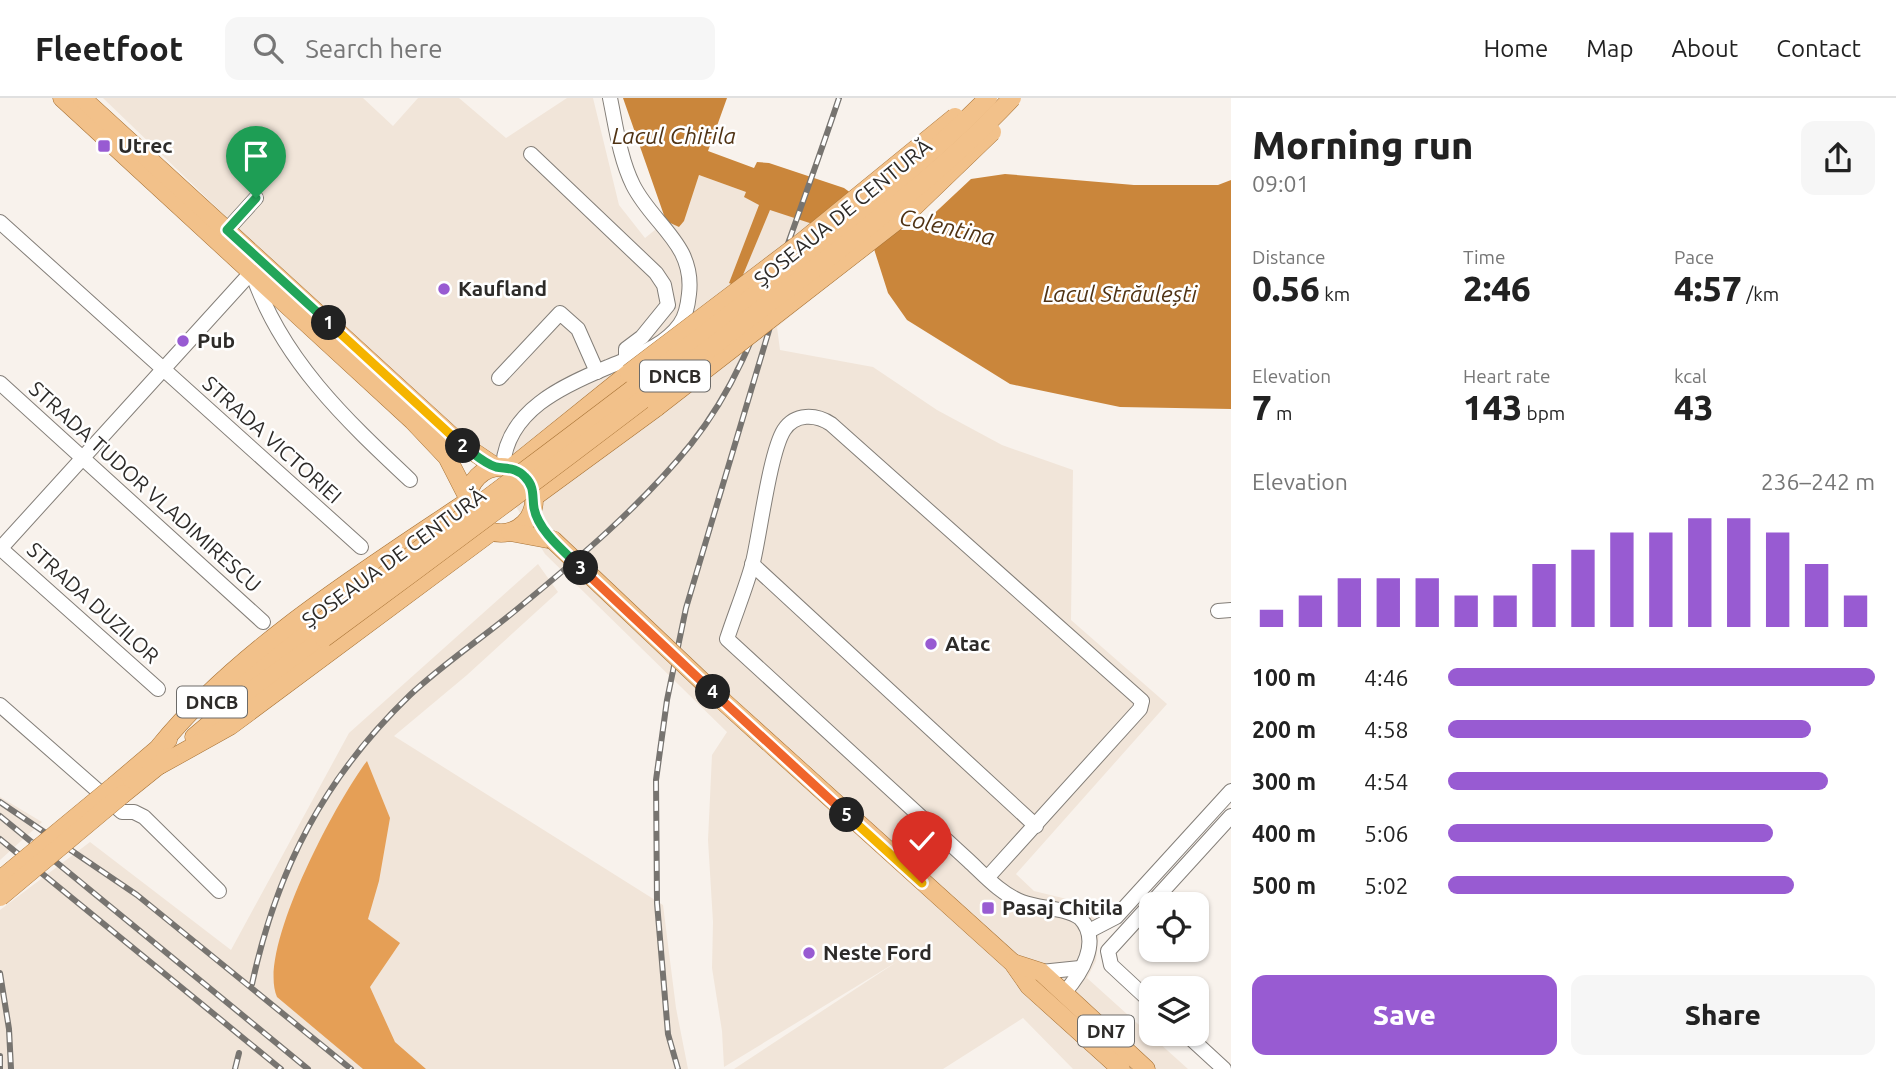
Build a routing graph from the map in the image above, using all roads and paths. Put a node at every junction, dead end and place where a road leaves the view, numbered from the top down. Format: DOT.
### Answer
graph roads {
  1 [pos="62,98"];
  2 [pos="82,98"];
  3 [pos="610,98"];
  4 [pos="976,98"];
  5 [pos="988,98"];
  6 [pos="1012,98"];
  7 [pos="1025,98"];
  8 [pos="531,154"];
  9 [pos="256,198"];
  10 [pos="0,222"];
  11 [pos="227,230"];
  12 [pos="257,266"];
  13 [pos="627,367"];
  14 [pos="163,369"];
  15 [pos="597,372"];
  16 [pos="499,378"];
  17 [pos="0,383"];
  18 [pos="83,458"];
  19 [pos="503,467"];
  20 [pos="410,480"];
  21 [pos="467,499"];
  22 [pos="534,502"];
  23 [pos="491,532"];
  24 [pos="510,532"];
  25 [pos="553,540"];
  26 [pos="360,547"];
  27 [pos="0,548"];
  28 [pos="752,564"];
  29 [pos="263,622"];
  30 [pos="320,633"];
  31 [pos="158,689"];
  32 [pos="0,705"];
  33 [pos="160,755"];
  34 [pos="1231,791"];
  35 [pos="118,795"];
  36 [pos="1231,816"];
  37 [pos="1036,825"];
  38 [pos="987,878"];
  39 [pos="0,880"];
  40 [pos="219,891"];
  41 [pos="0,897"];
  42 [pos="1089,931"];
  43 [pos="1013,963"];
  44 [pos="1080,968"];
  45 [pos="1041,972"];
  46 [pos="1139,991"];
  47 [pos="1065,993"];
  48 [pos="1052,1007"];
  49 [pos="1199,1046"];
  50 [pos="1121,1069"];
  51 [pos="1146,1069"];
  52 [pos="1223,1069"];
  1 -- 12 [label="main road, DN7"];
  2 -- 11 [label="main road, DN7"];
  3 -- 13 [label="street"];
  4 -- 13 [label="main road, bridge"];
  5 -- 30 [label="main road, ȘOSEAUA DE CENTURĂ / DNCB, bridge"];
  6 -- 30 [label="main road, ȘOSEAUA DE CENTURĂ / DNCB, bridge"];
  7 -- 22 [label="main road, bridge"];
  8 -- 13 [label="street"];
  9 -- 11 [label="street"];
  10 -- 14 [label="street, STRADA VICTORIEI"];
  11 -- 12 [label="main road, DN7"];
  12 -- 14 [label="street"];
  12 -- 19 [label="main road, DN7"];
  12 -- 20 [label="street"];
  12 -- 21 [label="main road, DN7"];
  13 -- 15 [label="street"];
  13 -- 19 [label="main road"];
  14 -- 18 [label="street"];
  14 -- 26 [label="street, STRADA VICTORIEI"];
  15 -- 16 [label="street"];
  15 -- 19 [label="street"];
  17 -- 18 [label="street, STRADA TUDOR VLADIMIRESCU"];
  18 -- 27 [label="street"];
  18 -- 29 [label="street, STRADA TUDOR VLADIMIRESCU"];
  19 -- 21 [label="main road"];
  19 -- 22 [label="main road, DN7"];
  21 -- 23 [label="main road, DN7"];
  21 -- 33 [label="main road"];
  22 -- 24 [label="main road"];
  22 -- 25 [label="main road, DN7"];
  23 -- 24 [label="main road"];
  23 -- 33 [label="main road"];
  24 -- 25 [label="main road"];
  25 -- 43 [label="main road, DN7, bridge"];
  27 -- 31 [label="street, STRADA DUZILOR"];
  28 -- 37 [label="street"];
  28 -- 37 [label="street"];
  28 -- 38 [label="street"];
  30 -- 33 [label="main road, ȘOSEAUA DE CENTURĂ / DNCB"];
  32 -- 35 [label="street"];
  33 -- 35 [label="main road, ȘOSEAUA DE CENTURĂ / DNCB"];
  34 -- 42 [label="street"];
  35 -- 39 [label="main road, ȘOSEAUA DE CENTURĂ / DNCB, bridge"];
  35 -- 40 [label="street"];
  35 -- 41 [label="main road, ȘOSEAUA DE CENTURĂ / DNCB, bridge"];
  36 -- 46 [label="street"];
  37 -- 38 [label="street"];
  38 -- 42 [label="street"];
  42 -- 44 [label="street"];
  43 -- 45 [label="main road, DN7"];
  43 -- 48 [label="main road, DN7"];
  44 -- 45 [label="street"];
  44 -- 47 [label="street"];
  45 -- 47 [label="main road, DN7"];
  47 -- 48 [label="main road"];
  47 -- 51 [label="main road, DN7"];
  48 -- 50 [label="main road, DN7"];
  49 -- 52 [label="street"];
}
